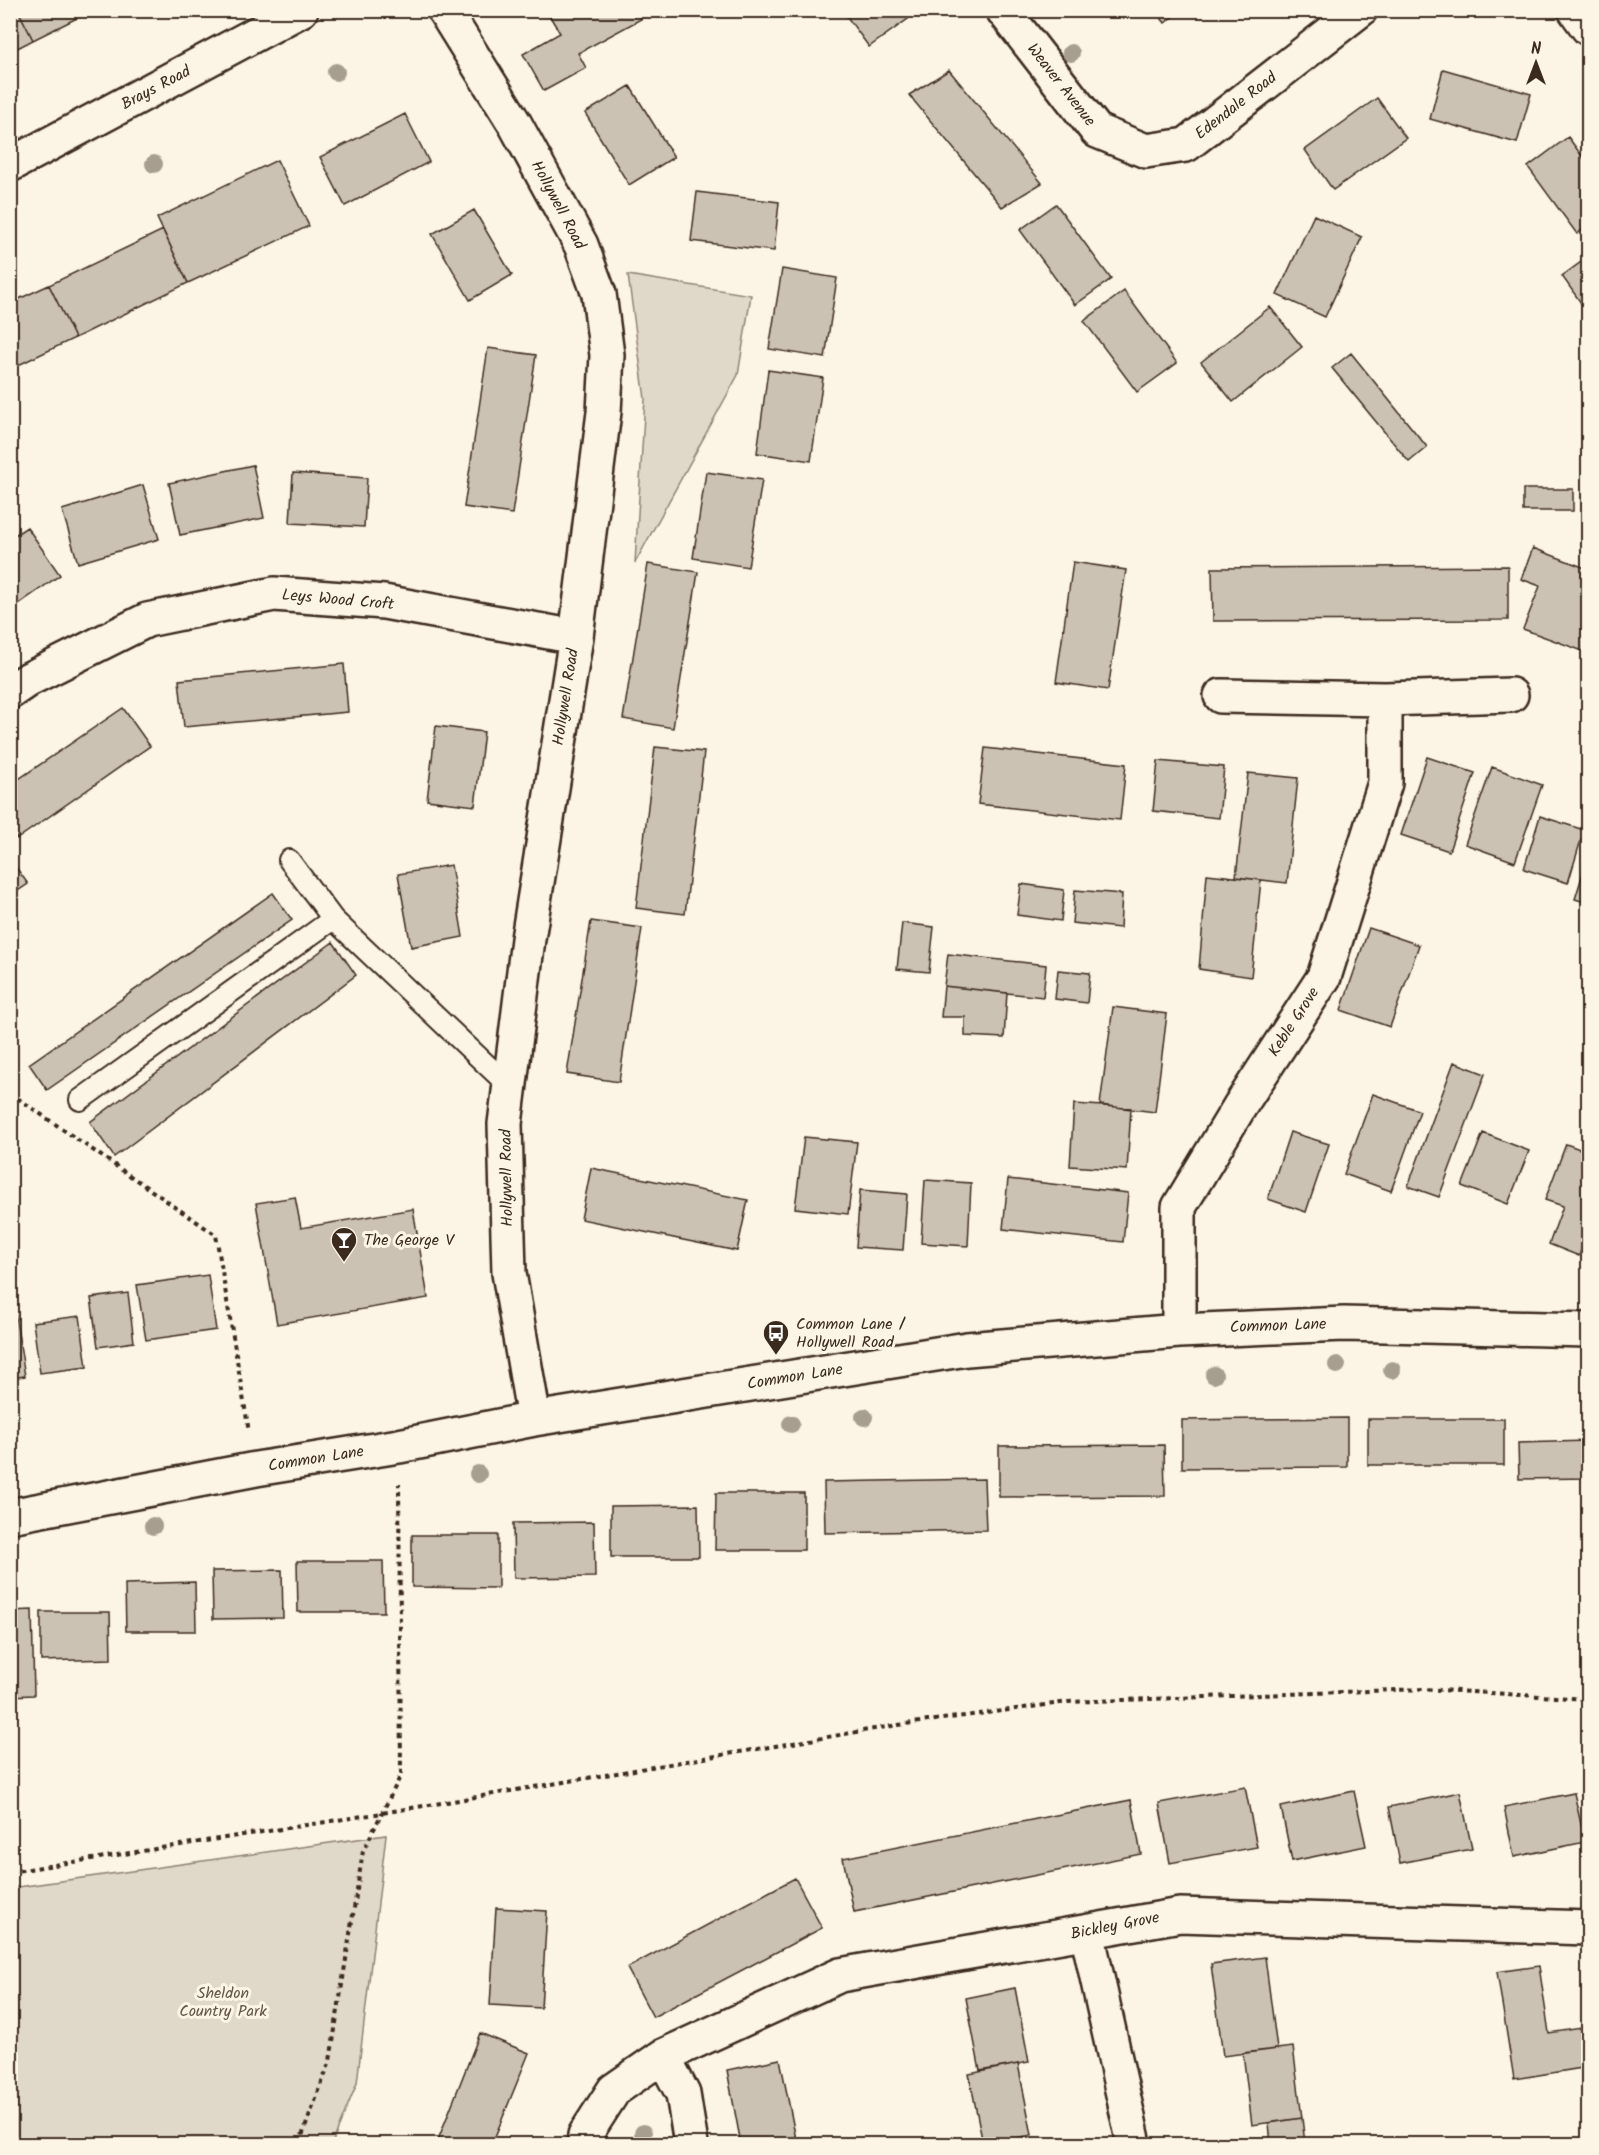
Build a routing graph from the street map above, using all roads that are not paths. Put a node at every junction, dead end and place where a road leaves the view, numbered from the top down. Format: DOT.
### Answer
graph roads {
  1 [pos="301,10"];
  2 [pos="444,10"];
  3 [pos="1003,10"];
  4 [pos="1360,10"];
  5 [pos="1575,10"];
  6 [pos="1588,28"];
  7 [pos="1097,131"];
  8 [pos="10,165"];
  9 [pos="576,637"];
  10 [pos="10,692"];
  11 [pos="1511,695"];
  12 [pos="1221,696"];
  13 [pos="1385,699"];
  14 [pos="289,860"];
  15 [pos="333,918"];
  16 [pos="509,1086"];
  17 [pos="80,1100"];
  18 [pos="1588,1330"];
  19 [pos="1179,1331"];
  20 [pos="534,1419"];
  21 [pos="10,1516"];
  22 [pos="1588,1928"];
  23 [pos="1087,1932"];
  24 [pos="663,2056"];
  25 [pos="584,2145"];
  26 [pos="691,2145"];
  27 [pos="1134,2145"];
  1 -- 8 [label="street, Brays Road"];
  2 -- 9 [label="street, Hollywell Road"];
  3 -- 7 [label="street, Weaver Avenue"];
  4 -- 7 [label="street, Edendale Road"];
  5 -- 6 [label="street"];
  9 -- 10 [label="street, Leys Wood Croft"];
  9 -- 16 [label="street, Hollywell Road"];
  11 -- 13 [label="street"];
  12 -- 13 [label="street"];
  13 -- 19 [label="street, Keble Grove"];
  14 -- 15 [label="lane"];
  15 -- 16 [label="lane"];
  15 -- 17 [label="lane"];
  16 -- 20 [label="street, Hollywell Road"];
  18 -- 19 [label="street, Common Lane"];
  19 -- 20 [label="street, Common Lane"];
  20 -- 21 [label="street, Common Lane"];
  22 -- 23 [label="street, Bickley Grove"];
  23 -- 24 [label="street, Bickley Grove"];
  23 -- 27 [label="street"];
  24 -- 25 [label="street, Bickley Grove"];
  24 -- 26 [label="street"];
}
